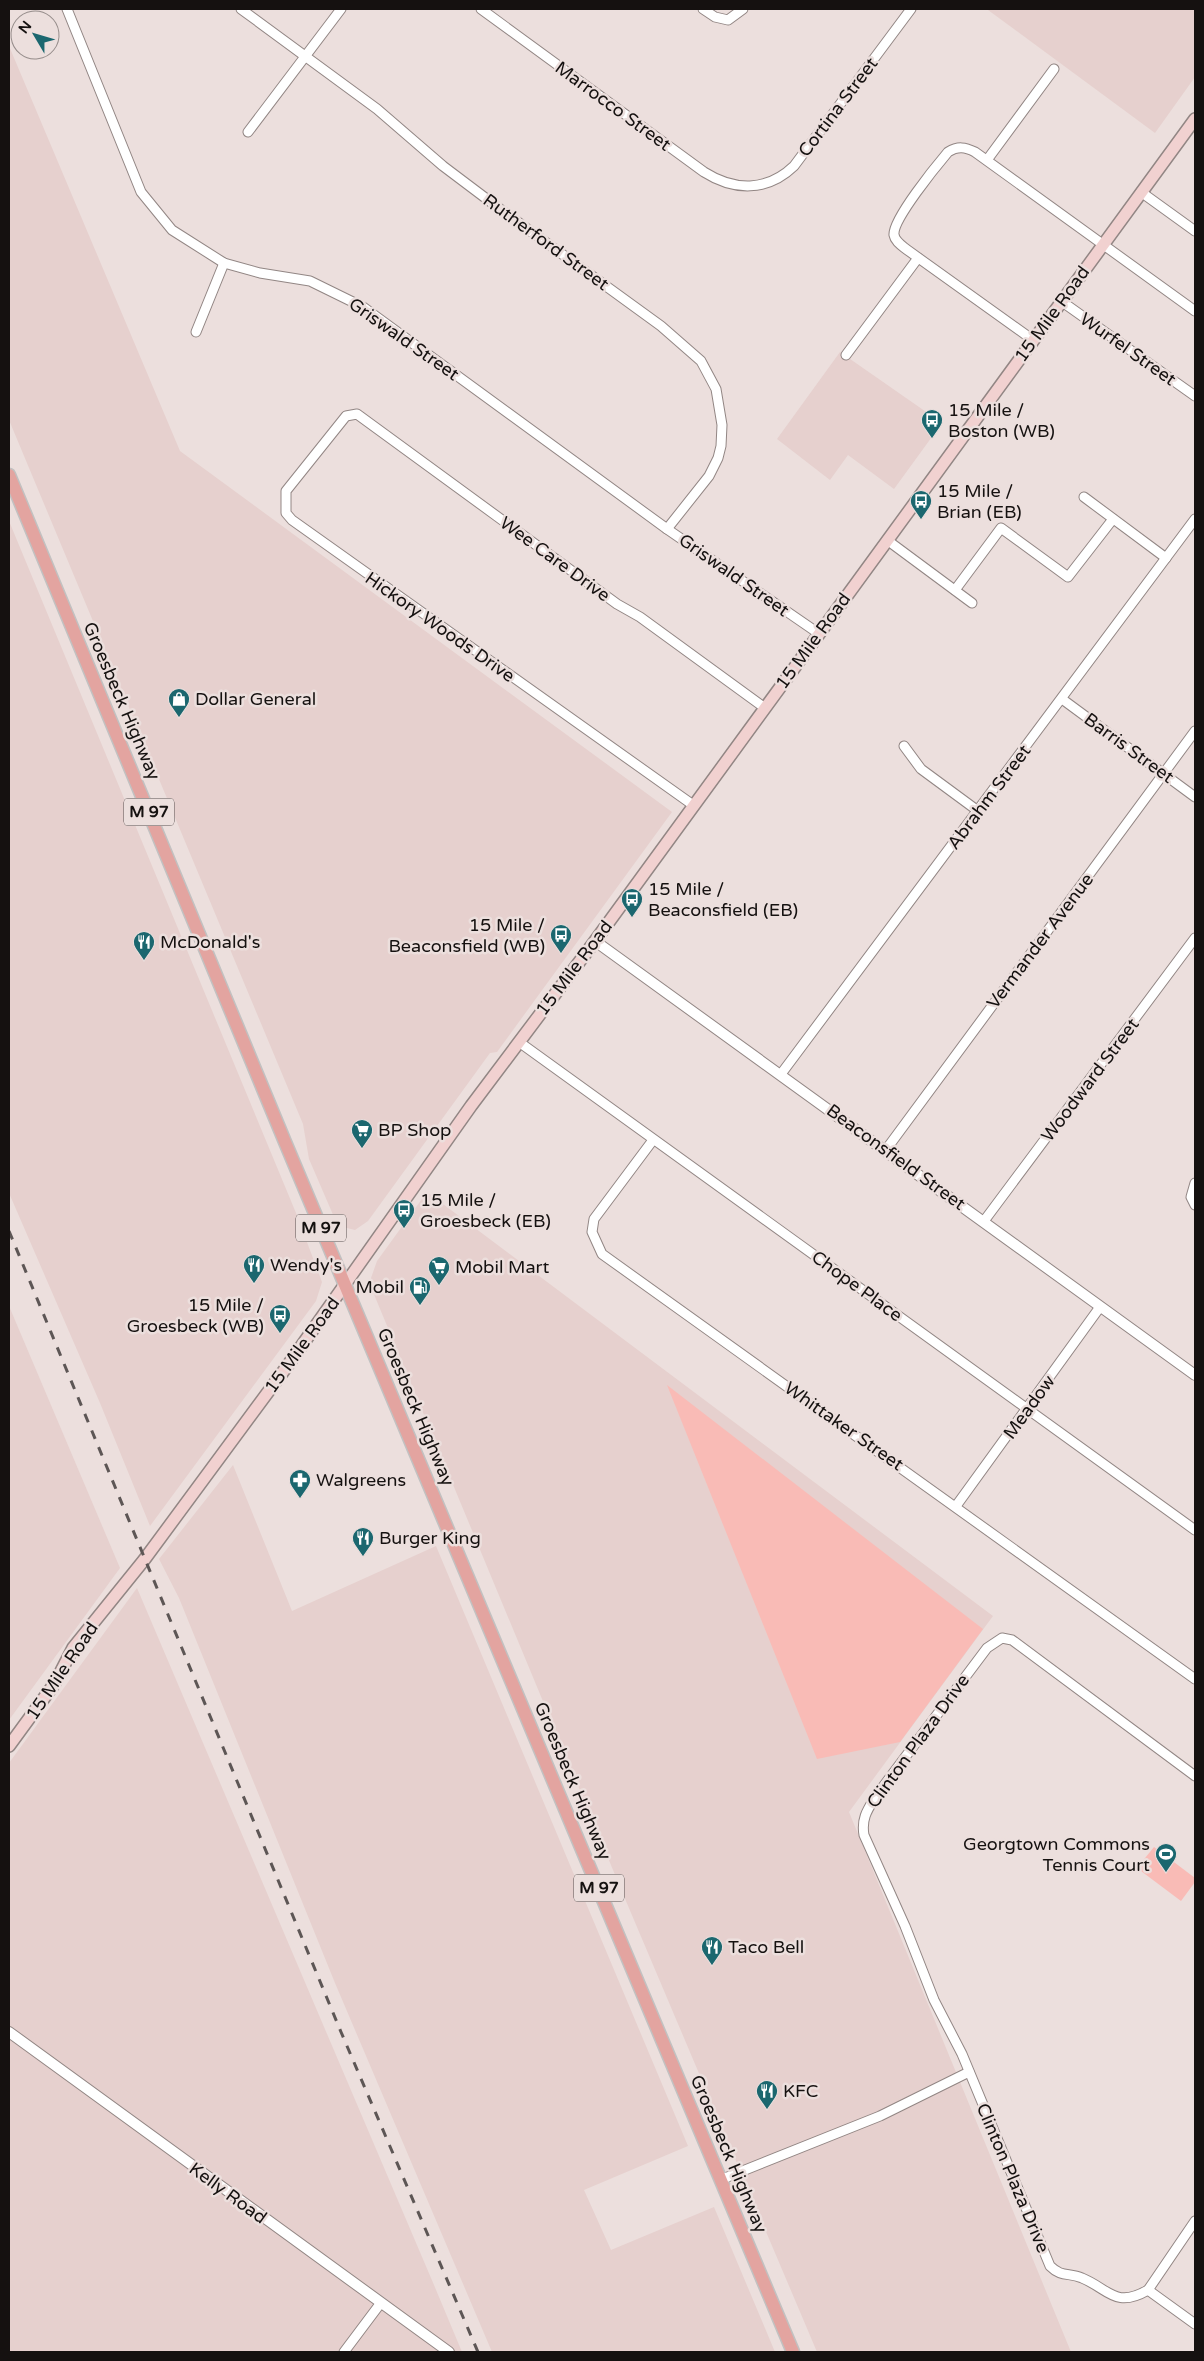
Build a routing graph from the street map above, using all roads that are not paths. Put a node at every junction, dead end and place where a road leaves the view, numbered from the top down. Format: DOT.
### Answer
graph roads {
  1 [pos="67,9"];
  2 [pos="241,9"];
  3 [pos="341,9"];
  4 [pos="481,9"];
  5 [pos="703,9"];
  6 [pos="743,9"];
  7 [pos="911,9"];
  8 [pos="306,57"];
  9 [pos="1054,69"];
  10 [pos="1195,119"];
  11 [pos="248,132"];
  12 [pos="987,160"];
  13 [pos="752,186"];
  14 [pos="1141,192"];
  15 [pos="1195,230"];
  16 [pos="1105,244"];
  17 [pos="918,258"];
  18 [pos="224,263"];
  19 [pos="1061,301"];
  20 [pos="1195,311"];
  21 [pos="196,332"];
  22 [pos="1033,340"];
  23 [pos="846,354"];
  24 [pos="1195,396"];
  25 [pos="346,416"];
  26 [pos="9,475"];
  27 [pos="1084,497"];
  28 [pos="1114,519"];
  29 [pos="1195,519"];
  30 [pos="667,529"];
  31 [pos="887,540"];
  32 [pos="1166,558"];
  33 [pos="954,590"];
  34 [pos="972,603"];
  35 [pos="818,633"];
  36 [pos="1062,699"];
  37 [pos="765,708"];
  38 [pos="1195,732"];
  39 [pos="904,746"];
  40 [pos="1164,774"];
  41 [pos="1195,798"];
  42 [pos="693,805"];
  43 [pos="978,811"];
  44 [pos="1195,938"];
  45 [pos="595,941"];
  46 [pos="520,1042"];
  47 [pos="781,1074"];
  48 [pos="653,1140"];
  49 [pos="885,1151"];
  50 [pos="1195,1183"];
  51 [pos="1193,1201"];
  52 [pos="984,1221"];
  53 [pos="346,1286"];
  54 [pos="1100,1307"];
  55 [pos="1195,1375"];
  56 [pos="1028,1409"];
  57 [pos="956,1506"];
  58 [pos="1195,1530"];
  59 [pos="1195,1679"];
  60 [pos="9,1746"];
  61 [pos="1195,1776"];
  62 [pos="9,2032"];
  63 [pos="968,2072"];
  64 [pos="720,2180"];
  65 [pos="1195,2221"];
  66 [pos="1148,2290"];
  67 [pos="380,2304"];
  68 [pos="1195,2324"];
  69 [pos="344,2352"];
  70 [pos="448,2352"];
  71 [pos="793,2352"];
  1 -- 18 [label="street, Griswald Street"];
  2 -- 8 [label="street, Rutherford Street"];
  3 -- 8 [label="street"];
  4 -- 13 [label="street, Marrocco Street"];
  5 -- 6 [label="street"];
  7 -- 13 [label="street, Cortina Street"];
  8 -- 11 [label="street"];
  8 -- 30 [label="street, Rutherford Street"];
  9 -- 12 [label="street"];
  10 -- 14 [label="main road, 15 Mile Road"];
  12 -- 16 [label="street"];
  12 -- 17 [label="street"];
  14 -- 15 [label="street"];
  14 -- 16 [label="main road, 15 Mile Road"];
  16 -- 19 [label="main road, 15 Mile Road"];
  16 -- 20 [label="street"];
  17 -- 22 [label="street"];
  17 -- 23 [label="street"];
  18 -- 21 [label="street"];
  18 -- 30 [label="street, Griswald Street"];
  19 -- 22 [label="main road, 15 Mile Road"];
  19 -- 24 [label="street, Wurfel Street"];
  22 -- 31 [label="main road, 15 Mile Road"];
  25 -- 37 [label="street, Wee Care Drive"];
  25 -- 42 [label="street, Hickory Woods Drive"];
  26 -- 53 [label="main road, Groesbeck Highway / M 97"];
  27 -- 28 [label="street"];
  28 -- 32 [label="street"];
  28 -- 33 [label="street"];
  29 -- 32 [label="street, Abrahm Street"];
  30 -- 35 [label="street, Griswald Street"];
  31 -- 33 [label="street"];
  31 -- 35 [label="main road, 15 Mile Road"];
  32 -- 36 [label="street, Abrahm Street"];
  33 -- 34 [label="street"];
  35 -- 37 [label="main road, 15 Mile Road"];
  36 -- 40 [label="street, Barris Street"];
  36 -- 43 [label="street, Abrahm Street"];
  37 -- 42 [label="main road, 15 Mile Road"];
  38 -- 40 [label="street, Vermander Avenue"];
  39 -- 43 [label="street"];
  40 -- 41 [label="street, Barris Street"];
  40 -- 49 [label="street, Vermander Avenue"];
  42 -- 45 [label="main road, 15 Mile Road"];
  43 -- 47 [label="street, Abrahm Street"];
  44 -- 52 [label="street, Woodward Street"];
  45 -- 46 [label="main road, 15 Mile Road"];
  45 -- 47 [label="street, Beaconsfield Street"];
  46 -- 48 [label="street, Chope Place"];
  46 -- 53 [label="main road, 15 Mile Road"];
  47 -- 49 [label="street, Beaconsfield Street"];
  48 -- 56 [label="street, Chope Place"];
  48 -- 57 [label="street, Whittaker Street"];
  49 -- 52 [label="street, Beaconsfield Street"];
  50 -- 51 [label="street"];
  52 -- 54 [label="street, Beaconsfield Street"];
  53 -- 60 [label="main road, 15 Mile Road"];
  53 -- 64 [label="main road, Groesbeck Highway / M 97"];
  54 -- 55 [label="street, Beaconsfield Street"];
  54 -- 56 [label="street, Meadow"];
  56 -- 57 [label="street, Meadow"];
  56 -- 58 [label="street, Chope Place"];
  57 -- 59 [label="street, Whittaker Street"];
  61 -- 63 [label="street, Clinton Plaza Drive"];
  62 -- 67 [label="street, Kelly Road"];
  63 -- 64 [label="street"];
  63 -- 66 [label="street, Clinton Plaza Drive"];
  64 -- 71 [label="main road, Groesbeck Highway / M 97"];
  65 -- 66 [label="street"];
  66 -- 68 [label="street"];
  67 -- 69 [label="street"];
  67 -- 70 [label="street, Kelly Road"];
}
